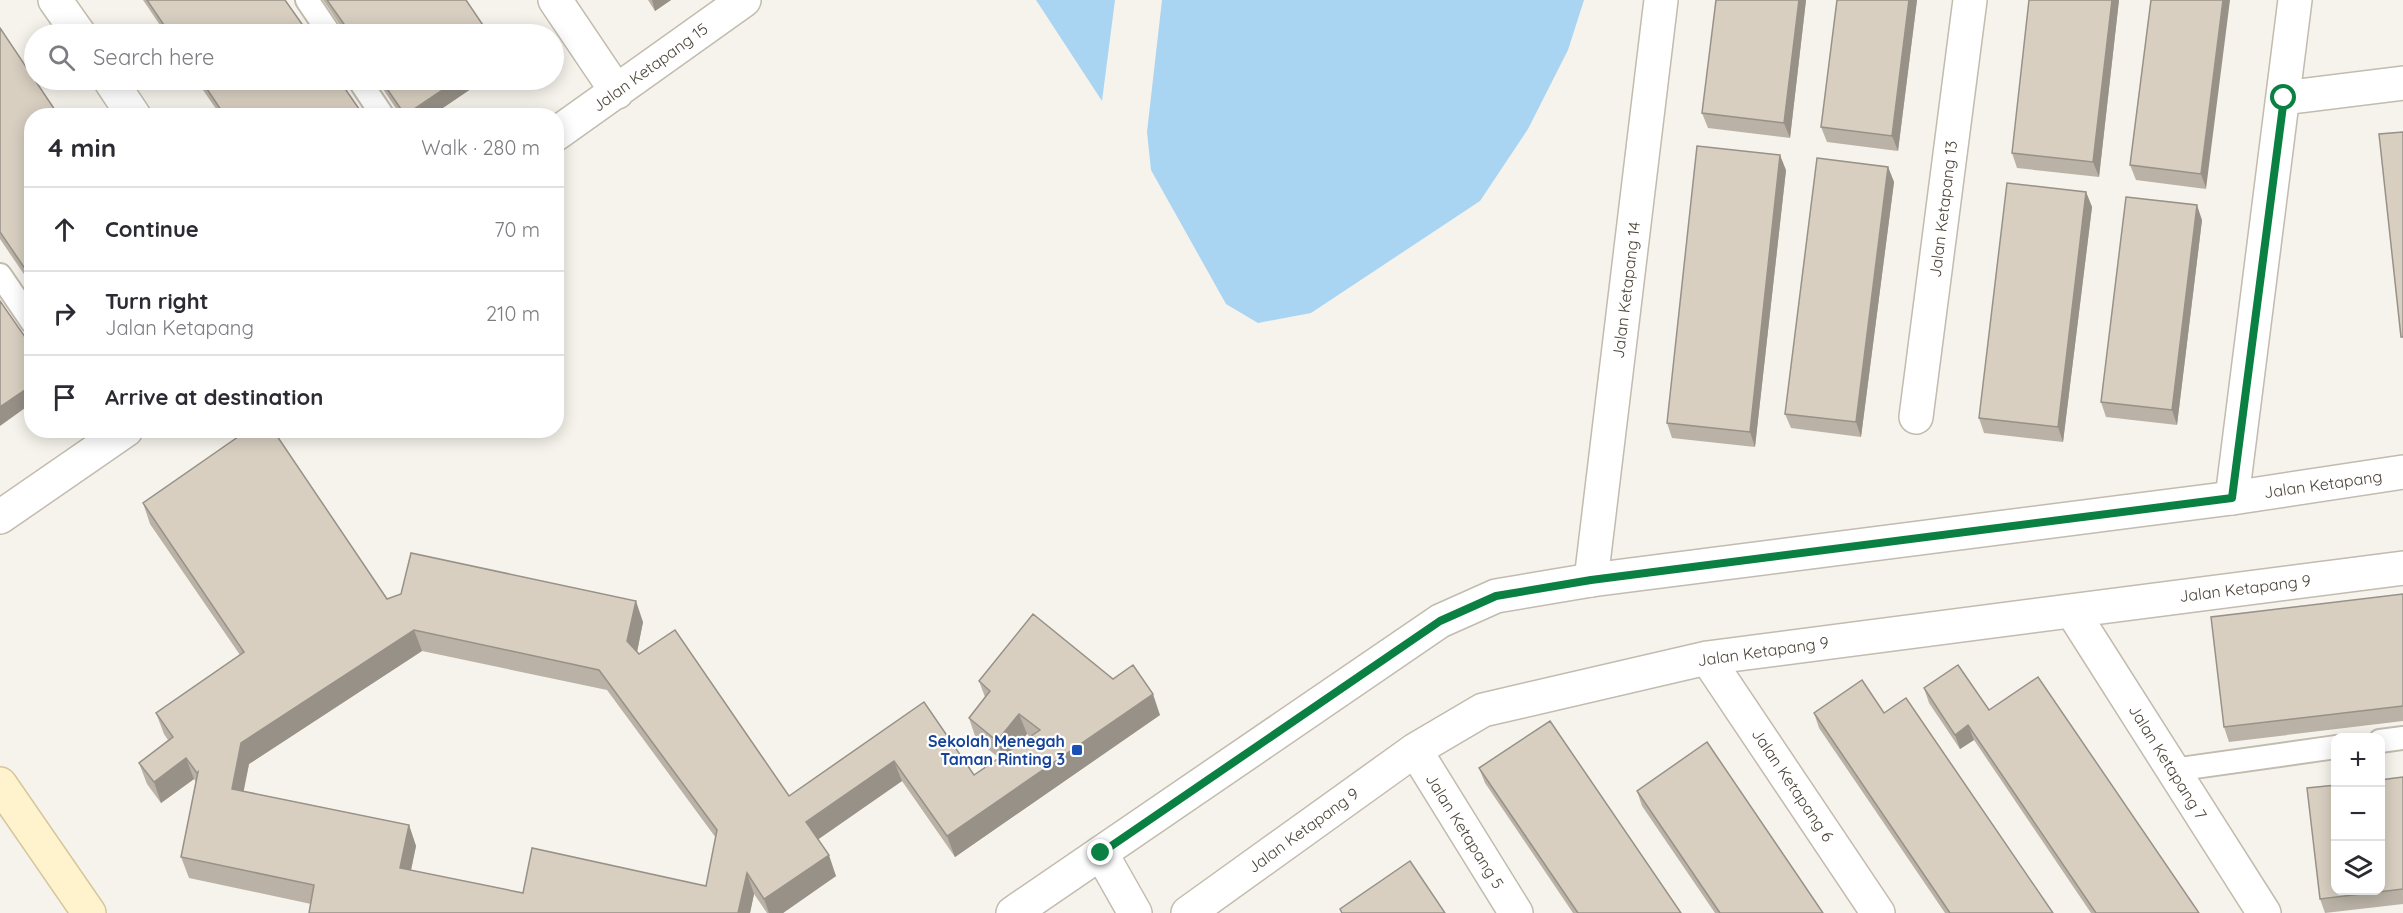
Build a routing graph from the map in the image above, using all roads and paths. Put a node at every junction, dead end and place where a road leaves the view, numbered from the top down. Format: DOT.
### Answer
graph roads {
  1 [pos="55,0"];
  2 [pos="307,0"];
  3 [pos="555,0"];
  4 [pos="744,0"];
  5 [pos="1661,0"];
  6 [pos="1970,0"];
  7 [pos="2295,0"];
  8 [pos="72,24"];
  9 [pos="323,24"];
  10 [pos="2403,83"];
  11 [pos="117,90"];
  12 [pos="366,90"];
  13 [pos="617,92"];
  14 [pos="2284,98"];
  15 [pos="129,108"];
  16 [pos="378,108"];
  17 [pos="564,128"];
  18 [pos="0,275"];
  19 [pos="24,310"];
  20 [pos="1916,417"];
  21 [pos="109,438"];
  22 [pos="2403,472"];
  23 [pos="2232,498"];
  24 [pos="0,517"];
  25 [pos="2403,568"];
  26 [pos="1591,580"];
  27 [pos="2072,611"];
  28 [pos="1707,658"];
  29 [pos="2403,738"];
  30 [pos="2385,740"];
  31 [pos="2331,748"];
  32 [pos="1415,750"];
  33 [pos="2174,770"];
  34 [pos="0,784"];
  35 [pos="1101,853"];
  36 [pos="89,913"];
  37 [pos="1013,913"];
  38 [pos="1135,913"];
  39 [pos="1188,913"];
  40 [pos="1516,913"];
  41 [pos="1878,913"];
  42 [pos="2264,913"];
  1 -- 8 [label="street"];
  2 -- 9 [label="lane"];
  3 -- 13 [label="street"];
  4 -- 13 [label="street, Jalan Ketapang 15"];
  5 -- 26 [label="street, Jalan Ketapang 14"];
  6 -- 20 [label="street, Jalan Ketapang 13"];
  7 -- 14 [label="street"];
  10 -- 14 [label="street"];
  11 -- 15 [label="street"];
  12 -- 16 [label="lane"];
  13 -- 17 [label="street, Jalan Ketapang 15"];
  14 -- 23 [label="street"];
  18 -- 19 [label="lane"];
  21 -- 24 [label="street"];
  22 -- 23 [label="street, Jalan Ketapang"];
  23 -- 26 [label="street, Jalan Ketapang"];
  25 -- 27 [label="street, Jalan Ketapang 9"];
  26 -- 35 [label="street, Jalan Ketapang"];
  27 -- 28 [label="street, Jalan Ketapang 9"];
  27 -- 33 [label="street, Jalan Ketapang 7"];
  28 -- 32 [label="street, Jalan Ketapang 9"];
  28 -- 41 [label="street, Jalan Ketapang 6"];
  29 -- 30 [label="lane"];
  31 -- 33 [label="lane"];
  32 -- 39 [label="street, Jalan Ketapang 9"];
  32 -- 40 [label="street, Jalan Ketapang 5"];
  33 -- 42 [label="street, Jalan Ketapang 7"];
  34 -- 36 [label="main road"];
  35 -- 37 [label="street, Jalan Ketapang"];
  35 -- 38 [label="street"];
}
